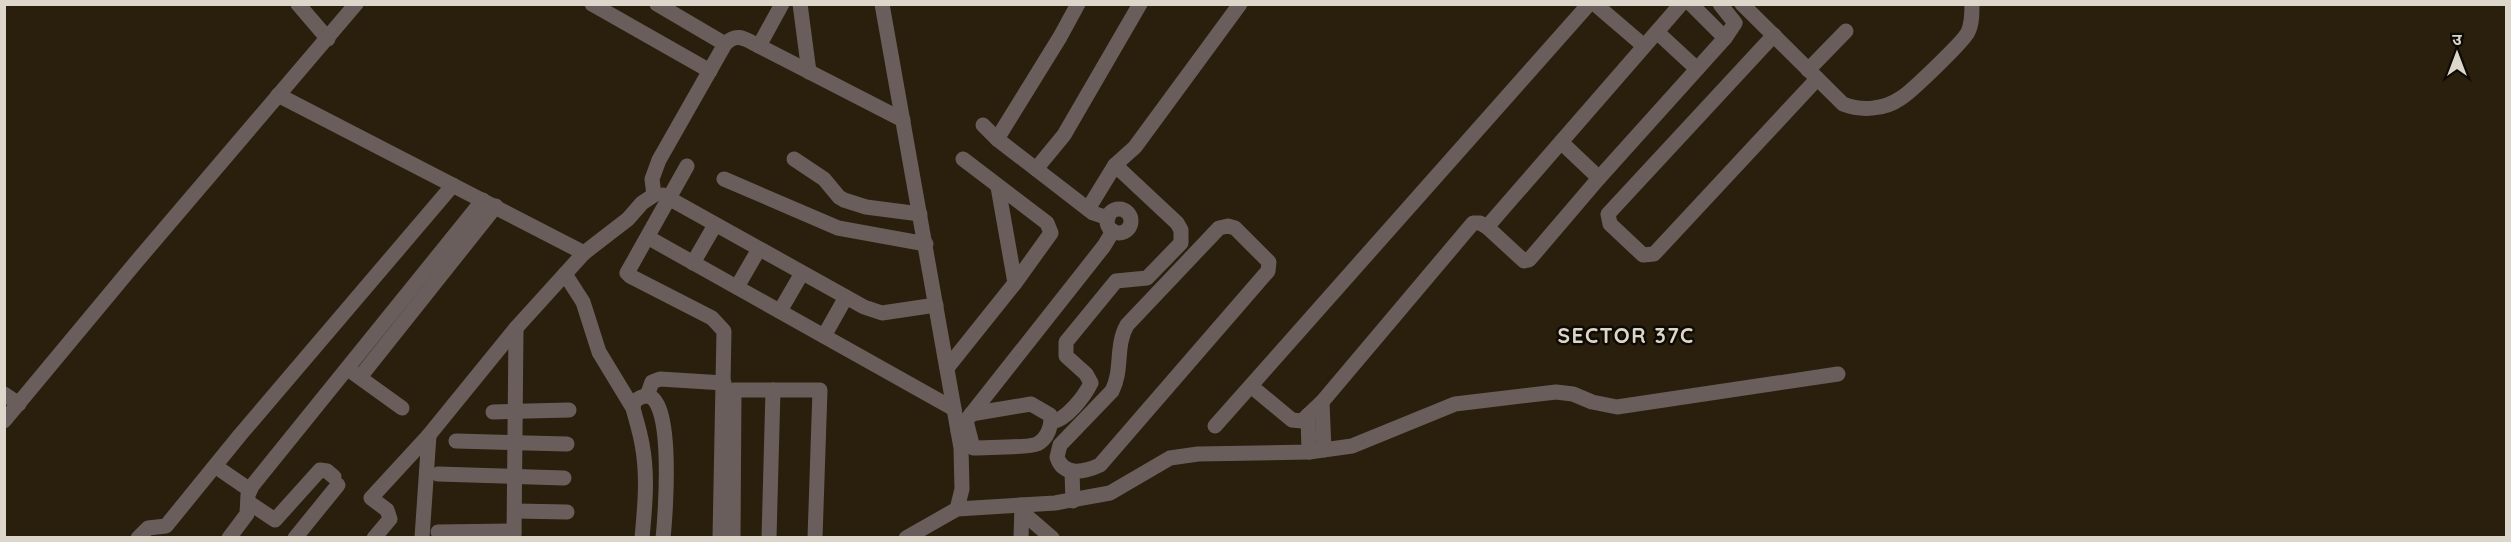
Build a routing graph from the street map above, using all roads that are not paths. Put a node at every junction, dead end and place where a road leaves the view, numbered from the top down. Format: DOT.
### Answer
graph roads {
  1 [pos="298,4"];
  2 [pos="356,4"];
  3 [pos="592,4"];
  4 [pos="657,4"];
  5 [pos="782,4"];
  6 [pos="800,4"];
  7 [pos="882,4"];
  8 [pos="1078,4"];
  9 [pos="1140,4"];
  10 [pos="1589,4"];
  11 [pos="1595,4"];
  12 [pos="1681,4"];
  13 [pos="1691,4"];
  14 [pos="1720,4"];
  15 [pos="1742,4"];
  16 [pos="1972,4"];
  17 [pos="1232,7"];
  18 [pos="1846,31"];
  19 [pos="1657,32"];
  20 [pos="1774,35"];
  21 [pos="1725,38"];
  22 [pos="328,39"];
  23 [pos="725,44"];
  24 [pos="759,46"];
  25 [pos="1644,46"];
  26 [pos="1697,69"];
  27 [pos="710,70"];
  28 [pos="809,72"];
  29 [pos="1813,74"];
  30 [pos="278,95"];
  31 [pos="903,120"];
  32 [pos="983,125"];
  33 [pos="997,139"];
  34 [pos="1561,142"];
  35 [pos="794,159"];
  36 [pos="963,159"];
  37 [pos="1115,165"];
  38 [pos="687,166"];
  39 [pos="1036,169"];
  40 [pos="1599,178"];
  41 [pos="724,179"];
  42 [pos="453,185"];
  43 [pos="998,187"];
  44 [pos="654,189"];
  45 [pos="670,200"];
  46 [pos="490,203"];
  47 [pos="866,207"];
  48 [pos="1088,209"];
  49 [pos="920,214"];
  50 [pos="716,225"];
  51 [pos="1487,227"];
  52 [pos="858,233"];
  53 [pos="649,238"];
  54 [pos="926,244"];
  55 [pos="759,249"];
  56 [pos="584,253"];
  57 [pos="693,263"];
  58 [pos="802,273"];
  59 [pos="565,274"];
  60 [pos="1015,283"];
  61 [pos="737,287"];
  62 [pos="846,297"];
  63 [pos="936,305"];
  64 [pos="780,311"];
  65 [pos="516,328"];
  66 [pos="824,336"];
  67 [pos="947,368"];
  68 [pos="347,369"];
  69 [pos="1838,374"];
  70 [pos="360,377"];
  71 [pos="723,383"];
  72 [pos="1251,386"];
  73 [pos="772,390"];
  74 [pos="4,394"];
  75 [pos="647,396"];
  76 [pos="1322,402"];
  77 [pos="402,408"];
  78 [pos="633,408"];
  79 [pos="954,409"];
  80 [pos="569,410"];
  81 [pos="10,411"];
  82 [pos="516,411"];
  83 [pos="493,412"];
  84 [pos="1308,415"];
  85 [pos="965,422"];
  86 [pos="1052,422"];
  87 [pos="1215,426"];
  88 [pos="429,435"];
  89 [pos="456,441"];
  90 [pos="516,443"];
  91 [pos="567,444"];
  92 [pos="1316,451"];
  93 [pos="215,466"];
  94 [pos="1079,471"];
  95 [pos="438,474"];
  96 [pos="516,477"];
  97 [pos="564,478"];
  98 [pos="249,496"];
  99 [pos="1079,500"];
  100 [pos="1022,508"];
  101 [pos="957,509"];
  102 [pos="515,511"];
  103 [pos="567,512"];
  104 [pos="438,532"];
  105 [pos="514,534"];
  106 [pos="138,537"];
  107 [pos="229,537"];
  108 [pos="295,537"];
  109 [pos="374,537"];
  110 [pos="422,537"];
  111 [pos="642,537"];
  112 [pos="663,537"];
  113 [pos="720,537"];
  114 [pos="733,537"];
  115 [pos="769,537"];
  116 [pos="815,537"];
  117 [pos="906,537"];
  118 [pos="1021,537"];
  119 [pos="1052,537"];
  1 -- 22 [label="street"];
  2 -- 22 [label="street"];
  3 -- 27 [label="street"];
  4 -- 23 [label="street"];
  5 -- 24 [label="street"];
  6 -- 28 [label="street"];
  7 -- 31 [label="street"];
  8 -- 33 [label="street"];
  9 -- 39 [label="street"];
  10 -- 72 [label="street"];
  11 -- 25 [label="street"];
  12 -- 19 [label="street"];
  13 -- 21 [label="street"];
  14 -- 21 [label="street"];
  15 -- 20 [label="street"];
  16 -- 29 [label="street"];
  17 -- 37 [label="street"];
  18 -- 29 [label="street"];
  19 -- 25 [label="street"];
  19 -- 26 [label="street"];
  20 -- 29 [label="street"];
  20 -- 29 [label="street"];
  21 -- 26 [label="street"];
  22 -- 30 [label="street"];
  23 -- 24 [label="street"];
  23 -- 27 [label="street"];
  24 -- 28 [label="street"];
  25 -- 34 [label="street"];
  26 -- 40 [label="street"];
  27 -- 44 [label="street"];
  28 -- 31 [label="street"];
  30 -- 42 [label="street"];
  30 -- 81 [label="street"];
  31 -- 49 [label="street"];
  32 -- 33 [label="street"];
  33 -- 39 [label="street"];
  34 -- 40 [label="street"];
  34 -- 51 [label="street"];
  35 -- 47 [label="street"];
  36 -- 43 [label="street"];
  37 -- 48 [label="street"];
  37 -- 86 [label="street"];
  38 -- 45 [label="street"];
  39 -- 48 [label="street"];
  40 -- 51 [label="street"];
  41 -- 52 [label="street"];
  42 -- 46 [label="street"];
  42 -- 93 [label="street"];
  43 -- 60 [label="street"];
  43 -- 60 [label="street"];
  44 -- 45 [label="street"];
  44 -- 56 [label="street"];
  45 -- 50 [label="street"];
  45 -- 53 [label="street"];
  46 -- 56 [label="street"];
  46 -- 68 [label="street"];
  46 -- 70 [label="street"];
  47 -- 49 [label="street"];
  47 -- 52 [label="street"];
  48 -- 85 [label="street"];
  49 -- 54 [label="street"];
  50 -- 55 [label="street"];
  50 -- 57 [label="street"];
  51 -- 76 [label="street"];
  52 -- 54 [label="street"];
  53 -- 57 [label="street"];
  53 -- 71 [label="street"];
  54 -- 63 [label="street"];
  55 -- 58 [label="street"];
  55 -- 61 [label="street"];
  56 -- 59 [label="street"];
  57 -- 61 [label="street"];
  58 -- 62 [label="street"];
  58 -- 64 [label="street"];
  59 -- 65 [label="street"];
  59 -- 78 [label="street"];
  60 -- 67 [label="street"];
  61 -- 64 [label="street"];
  62 -- 63 [label="street"];
  62 -- 66 [label="street"];
  63 -- 67 [label="street"];
  64 -- 66 [label="street"];
  65 -- 82 [label="street"];
  65 -- 88 [label="street"];
  66 -- 79 [label="street"];
  67 -- 79 [label="street"];
  68 -- 70 [label="street"];
  68 -- 98 [label="street"];
  69 -- 92 [label="street"];
  70 -- 77 [label="street"];
  71 -- 75 [label="street"];
  71 -- 113 [label="street"];
  72 -- 84 [label="street"];
  72 -- 87 [label="street"];
  73 -- 114 [label="street"];
  73 -- 115 [label="street"];
  73 -- 116 [label="street"];
  74 -- 81 [label="street"];
  75 -- 78 [label="street"];
  75 -- 112 [label="street"];
  76 -- 84 [label="street"];
  76 -- 92 [label="street"];
  78 -- 111 [label="street"];
  79 -- 85 [label="street"];
  80 -- 82 [label="street"];
  82 -- 83 [label="street"];
  82 -- 90 [label="street"];
  84 -- 92 [label="street"];
  85 -- 86 [label="street"];
  85 -- 86 [label="street"];
  85 -- 101 [label="street"];
  88 -- 109 [label="street"];
  88 -- 110 [label="street"];
  89 -- 90 [label="street"];
  90 -- 91 [label="street"];
  90 -- 96 [label="street"];
  92 -- 99 [label="street"];
  93 -- 98 [label="street"];
  93 -- 106 [label="street"];
  94 -- 94 [label="street"];
  94 -- 99 [label="street"];
  95 -- 96 [label="street"];
  96 -- 97 [label="street"];
  96 -- 102 [label="street"];
  98 -- 107 [label="street"];
  98 -- 108 [label="street"];
  99 -- 100 [label="street"];
  100 -- 101 [label="street"];
  100 -- 118 [label="street"];
  100 -- 119 [label="street"];
  101 -- 117 [label="street"];
  102 -- 103 [label="street"];
  102 -- 105 [label="street"];
  104 -- 105 [label="street"];
}
